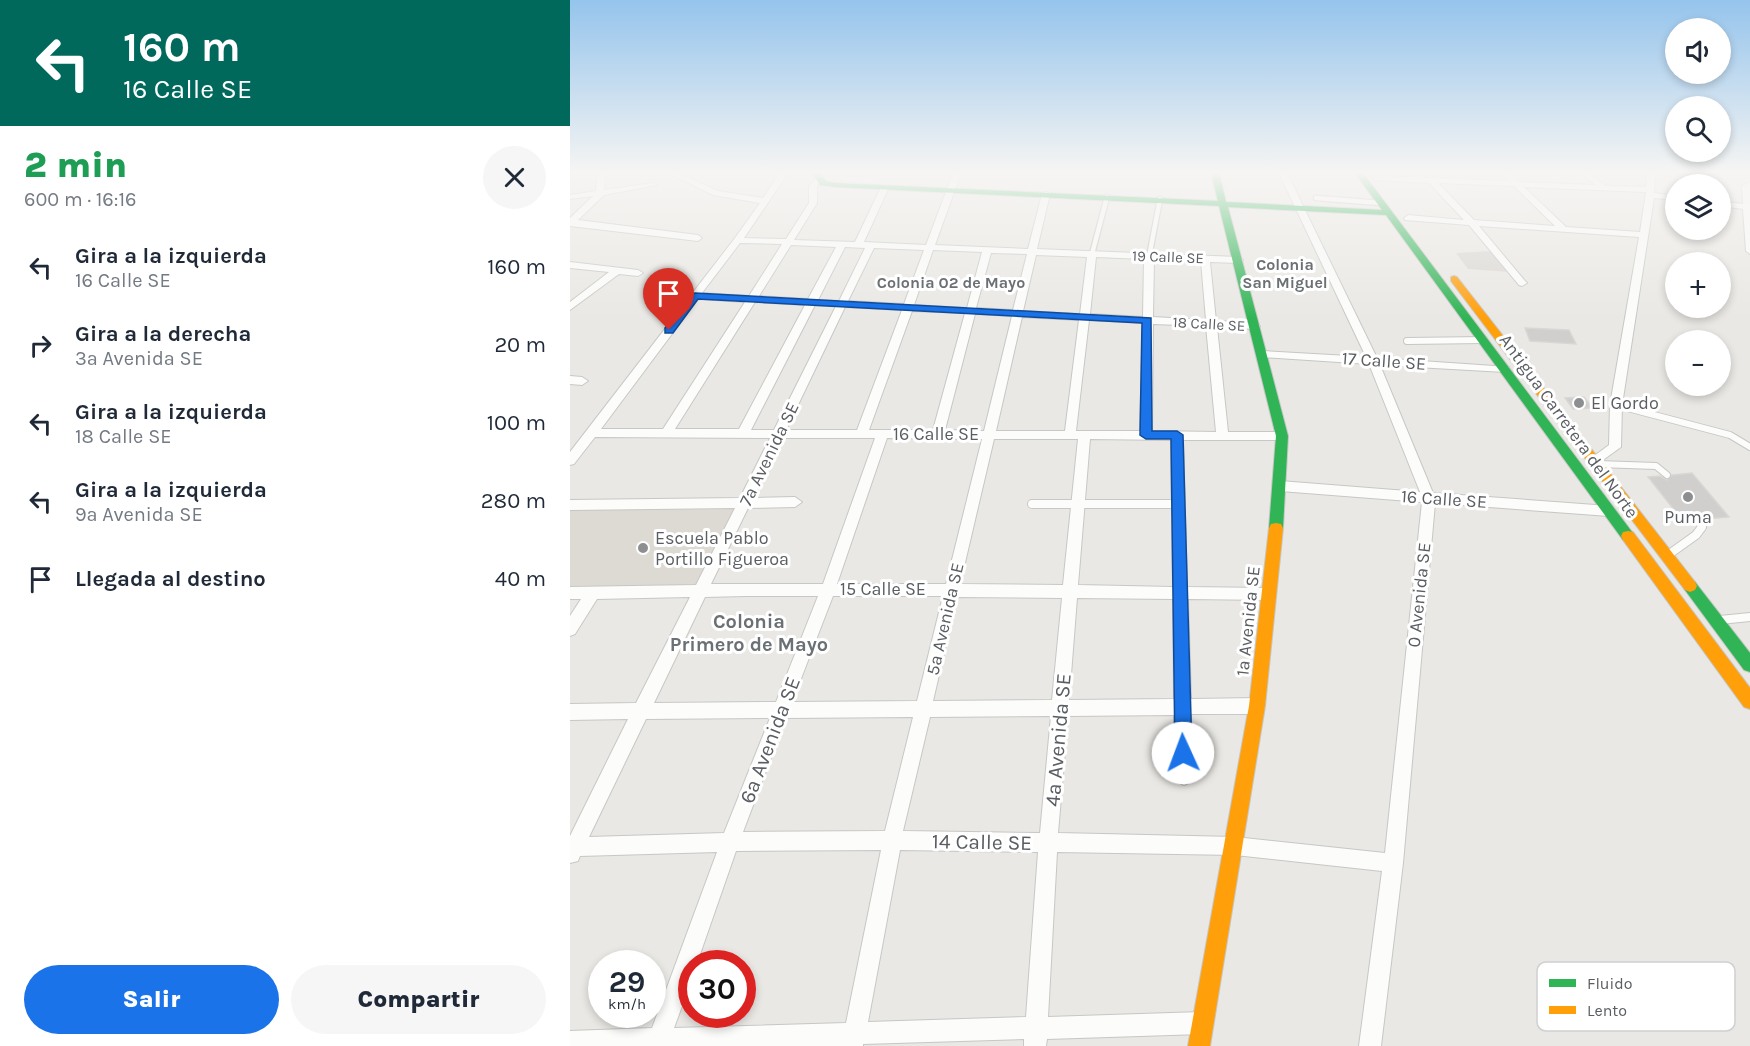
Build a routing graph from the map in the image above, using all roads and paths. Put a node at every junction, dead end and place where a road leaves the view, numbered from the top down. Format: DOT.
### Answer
graph roads {
  1 [pos="751,222"];
  2 [pos="800,222"];
  3 [pos="872,222"];
  4 [pos="939,222"];
  5 [pos="1039,222"];
  6 [pos="1100,222"];
  7 [pos="1156,222"];
  8 [pos="1228,222"];
  9 [pos="1306,222"];
  10 [pos="1395,222"];
  11 [pos="1411,222"];
  12 [pos="1457,222"];
  13 [pos="1556,222"];
  14 [pos="1645,222"];
  15 [pos="570,223"];
  16 [pos="1472,223"];
  17 [pos="583,224"];
  18 [pos="1563,229"];
  19 [pos="570,232"];
  20 [pos="1642,235"];
  21 [pos="1750,235"];
  22 [pos="698,238"];
  23 [pos="738,240"];
  24 [pos="787,242"];
  25 [pos="842,244"];
  26 [pos="864,245"];
  27 [pos="929,248"];
  28 [pos="987,250"];
  29 [pos="1750,251"];
  30 [pos="1032,252"];
  31 [pos="1092,254"];
  32 [pos="1149,257"];
  33 [pos="1205,259"];
  34 [pos="1238,260"];
  35 [pos="570,265"];
  36 [pos="617,271"];
  37 [pos="638,273"];
  38 [pos="1522,283"];
  39 [pos="695,296"];
  40 [pos="752,299"];
  41 [pos="813,303"];
  42 [pos="842,304"];
  43 [pos="570,307"];
  44 [pos="908,308"];
  45 [pos="970,311"];
  46 [pos="1018,314"];
  47 [pos="1085,317"];
  48 [pos="1147,321"];
  49 [pos="1211,324"];
  50 [pos="1255,326"];
  51 [pos="1484,340"];
  52 [pos="1407,341"];
  53 [pos="1262,354"];
  54 [pos="1373,360"];
  55 [pos="1505,369"];
  56 [pos="570,380"];
  57 [pos="582,381"];
  58 [pos="1616,405"];
  59 [pos="591,433"];
  60 [pos="667,433"];
  61 [pos="743,433"];
  62 [pos="779,434"];
  63 [pos="862,434"];
  64 [pos="883,434"];
  65 [pos="938,434"];
  66 [pos="989,434"];
  67 [pos="1077,435"];
  68 [pos="1146,435"];
  69 [pos="1177,435"];
  70 [pos="1222,435"];
  71 [pos="1282,436"];
  72 [pos="1750,447"];
  73 [pos="570,461"];
  74 [pos="1593,463"];
  75 [pos="1667,475"];
  76 [pos="1280,486"];
  77 [pos="1429,498"];
  78 [pos="795,502"];
  79 [pos="744,504"];
  80 [pos="1032,504"];
  81 [pos="1078,504"];
  82 [pos="1179,504"];
  83 [pos="570,505"];
  84 [pos="1608,511"];
  85 [pos="1701,519"];
  86 [pos="1665,556"];
  87 [pos="828,589"];
  88 [pos="702,590"];
  89 [pos="952,590"];
  90 [pos="1071,591"];
  91 [pos="570,592"];
  92 [pos="593,592"];
  93 [pos="1181,593"];
  94 [pos="1269,594"];
  95 [pos="1750,616"];
  96 [pos="1715,620"];
  97 [pos="570,629"];
  98 [pos="1750,665"];
  99 [pos="1750,701"];
  100 [pos="1257,706"];
  101 [pos="1182,707"];
  102 [pos="1062,708"];
  103 [pos="924,709"];
  104 [pos="781,710"];
  105 [pos="641,711"];
  106 [pos="570,712"];
  107 [pos="1184,776"];
  108 [pos="892,840"];
  109 [pos="730,842"];
  110 [pos="1048,843"];
  111 [pos="1235,846"];
  112 [pos="571,850"];
  113 [pos="1393,863"];
  114 [pos="1202,1023"];
  115 [pos="1036,1037"];
  116 [pos="854,1040"];
  117 [pos="570,1042"];
  118 [pos="659,1042"];
  119 [pos="1199,1046"];
  120 [pos="1370,1046"];
  1 -- 23 [label="street"];
  2 -- 24 [label="street"];
  3 -- 26 [label="street, 7a Avenida SE"];
  4 -- 27 [label="street"];
  5 -- 30 [label="street, 5a Avenida SE"];
  6 -- 31 [label="lane"];
  7 -- 32 [label="lane"];
  8 -- 34 [label="street, 1a Avenida SE"];
  9 -- 54 [label="street, 0 Avenida SE"];
  10 -- 51 [label="street, Antigua Carretera del Norte"];
  11 -- 74 [label="street, Antigua Carretera del Norte"];
  12 -- 16 [label="street"];
  13 -- 18 [label="street"];
  14 -- 20 [label="street"];
  15 -- 17 [label="street"];
  16 -- 18 [label="street"];
  16 -- 38 [label="street"];
  17 -- 19 [label="street"];
  17 -- 22 [label="street"];
  18 -- 20 [label="street"];
  20 -- 58 [label="street"];
  21 -- 29 [label="street"];
  23 -- 24 [label="street, 19 Calle SE"];
  23 -- 39 [label="street"];
  24 -- 25 [label="street, 19 Calle SE"];
  24 -- 40 [label="street"];
  25 -- 26 [label="street, 19 Calle SE"];
  25 -- 41 [label="street"];
  26 -- 27 [label="street, 19 Calle SE"];
  26 -- 42 [label="street, 7a Avenida SE"];
  27 -- 28 [label="street, 19 Calle SE"];
  27 -- 44 [label="street"];
  28 -- 30 [label="street, 19 Calle SE"];
  28 -- 45 [label="street"];
  30 -- 31 [label="street, 19 Calle SE"];
  30 -- 46 [label="street, 5a Avenida SE"];
  31 -- 32 [label="street, 19 Calle SE"];
  31 -- 47 [label="street, 4a Avenida SE"];
  32 -- 33 [label="street, 19 Calle SE"];
  32 -- 48 [label="street"];
  33 -- 34 [label="street, 19 Calle SE"];
  33 -- 49 [label="street"];
  34 -- 50 [label="street, 1a Avenida SE"];
  35 -- 36 [label="street"];
  36 -- 37 [label="street"];
  36 -- 43 [label="street"];
  39 -- 40 [label="street, 18 Calle SE"];
  39 -- 59 [label="street"];
  40 -- 41 [label="street, 18 Calle SE"];
  40 -- 60 [label="street"];
  41 -- 42 [label="street, 18 Calle SE"];
  41 -- 61 [label="street"];
  42 -- 44 [label="street, 18 Calle SE"];
  42 -- 62 [label="street, 7a Avenida SE"];
  44 -- 45 [label="street, 18 Calle SE"];
  44 -- 63 [label="street"];
  45 -- 46 [label="street, 18 Calle SE"];
  45 -- 65 [label="street"];
  46 -- 47 [label="street, 18 Calle SE"];
  46 -- 66 [label="street, 5a Avenida SE"];
  47 -- 48 [label="street, 18 Calle SE"];
  47 -- 67 [label="street, 4a Avenida SE"];
  48 -- 49 [label="street, 18 Calle SE"];
  48 -- 68 [label="street"];
  49 -- 50 [label="street, 18 Calle SE"];
  49 -- 70 [label="street"];
  50 -- 53 [label="street, 1a Avenida SE"];
  51 -- 52 [label="lane"];
  51 -- 55 [label="street, Antigua Carretera del Norte"];
  53 -- 54 [label="street, 17 Calle SE"];
  53 -- 71 [label="street, 1a Avenida SE"];
  54 -- 55 [label="street, 17 Calle SE"];
  54 -- 77 [label="street, 0 Avenida SE"];
  55 -- 84 [label="street, Antigua Carretera del Norte"];
  56 -- 57 [label="street"];
  58 -- 72 [label="lane"];
  58 -- 74 [label="street"];
  59 -- 60 [label="street, 16 Calle SE"];
  59 -- 73 [label="street"];
  60 -- 61 [label="street, 16 Calle SE"];
  61 -- 62 [label="street, 16 Calle SE"];
  62 -- 63 [label="street, 16 Calle SE"];
  62 -- 79 [label="street, 7a Avenida SE"];
  63 -- 64 [label="street, 16 Calle SE"];
  64 -- 65 [label="street, 16 Calle SE"];
  64 -- 87 [label="street, 6a Avenida SE"];
  65 -- 66 [label="street, 16 Calle SE"];
  66 -- 67 [label="street, 16 Calle SE"];
  66 -- 89 [label="street, 5a Avenida SE"];
  67 -- 68 [label="street, 16 Calle SE"];
  67 -- 81 [label="street, 4a Avenida SE"];
  68 -- 69 [label="street, 16 Calle SE"];
  69 -- 70 [label="street, 16 Calle SE"];
  69 -- 82 [label="street"];
  70 -- 71 [label="street, 16 Calle SE"];
  71 -- 76 [label="street, 1a Avenida SE"];
  74 -- 75 [label="lane"];
  74 -- 86 [label="street, Antigua Carretera del Norte"];
  76 -- 77 [label="street, 16 Calle SE"];
  76 -- 94 [label="street, 1a Avenida SE"];
  77 -- 84 [label="street, 16 Calle SE"];
  77 -- 113 [label="street, 0 Avenida SE"];
  78 -- 79 [label="street"];
  79 -- 83 [label="street"];
  79 -- 88 [label="street, 7a Avenida SE"];
  80 -- 81 [label="lane"];
  81 -- 82 [label="lane"];
  81 -- 90 [label="street, 4a Avenida SE"];
  82 -- 93 [label="street"];
  84 -- 99 [label="street, Antigua Carretera del Norte"];
  85 -- 86 [label="lane"];
  86 -- 96 [label="street, Antigua Carretera del Norte"];
  87 -- 88 [label="street, 15 Calle SE"];
  87 -- 89 [label="street, 15 Calle SE"];
  87 -- 104 [label="street, 6a Avenida SE"];
  88 -- 92 [label="street, 15 Calle SE"];
  88 -- 105 [label="street, 7a Avenida SE"];
  89 -- 90 [label="street, 15 Calle SE"];
  89 -- 103 [label="street, 5a Avenida SE"];
  90 -- 93 [label="street, 15 Calle SE"];
  90 -- 102 [label="street, 4a Avenida SE"];
  91 -- 92 [label="street, 15 Calle SE"];
  92 -- 97 [label="street"];
  93 -- 94 [label="street, 15 Calle SE"];
  93 -- 101 [label="street"];
  94 -- 100 [label="street, 1a Avenida SE"];
  95 -- 96 [label="lane"];
  96 -- 98 [label="street, Antigua Carretera del Norte"];
  100 -- 101 [label="street"];
  100 -- 111 [label="street, 1a Avenida SE"];
  101 -- 102 [label="street"];
  101 -- 107 [label="street"];
  102 -- 103 [label="street"];
  102 -- 110 [label="street, 4a Avenida SE"];
  103 -- 104 [label="street"];
  103 -- 108 [label="street, 5a Avenida SE"];
  104 -- 105 [label="street"];
  104 -- 109 [label="street, 6a Avenida SE"];
  105 -- 106 [label="street"];
  105 -- 112 [label="street, 7a Avenida SE"];
  108 -- 109 [label="street, 14 Calle SE"];
  108 -- 110 [label="street, 14 Calle SE"];
  108 -- 116 [label="street, 5a Avenida SE"];
  109 -- 112 [label="street, 14 Calle SE"];
  109 -- 118 [label="street, 6a Avenida SE"];
  110 -- 111 [label="street, 14 Calle SE"];
  110 -- 115 [label="street, 4a Avenida SE"];
  111 -- 113 [label="street, 14 Calle SE"];
  111 -- 114 [label="street, 1a Avenida SE"];
  113 -- 120 [label="street, 0 Avenida SE"];
  114 -- 115 [label="street"];
  114 -- 119 [label="street, 1a Avenida SE"];
  115 -- 116 [label="street"];
  116 -- 118 [label="street"];
  117 -- 118 [label="street"];
}
